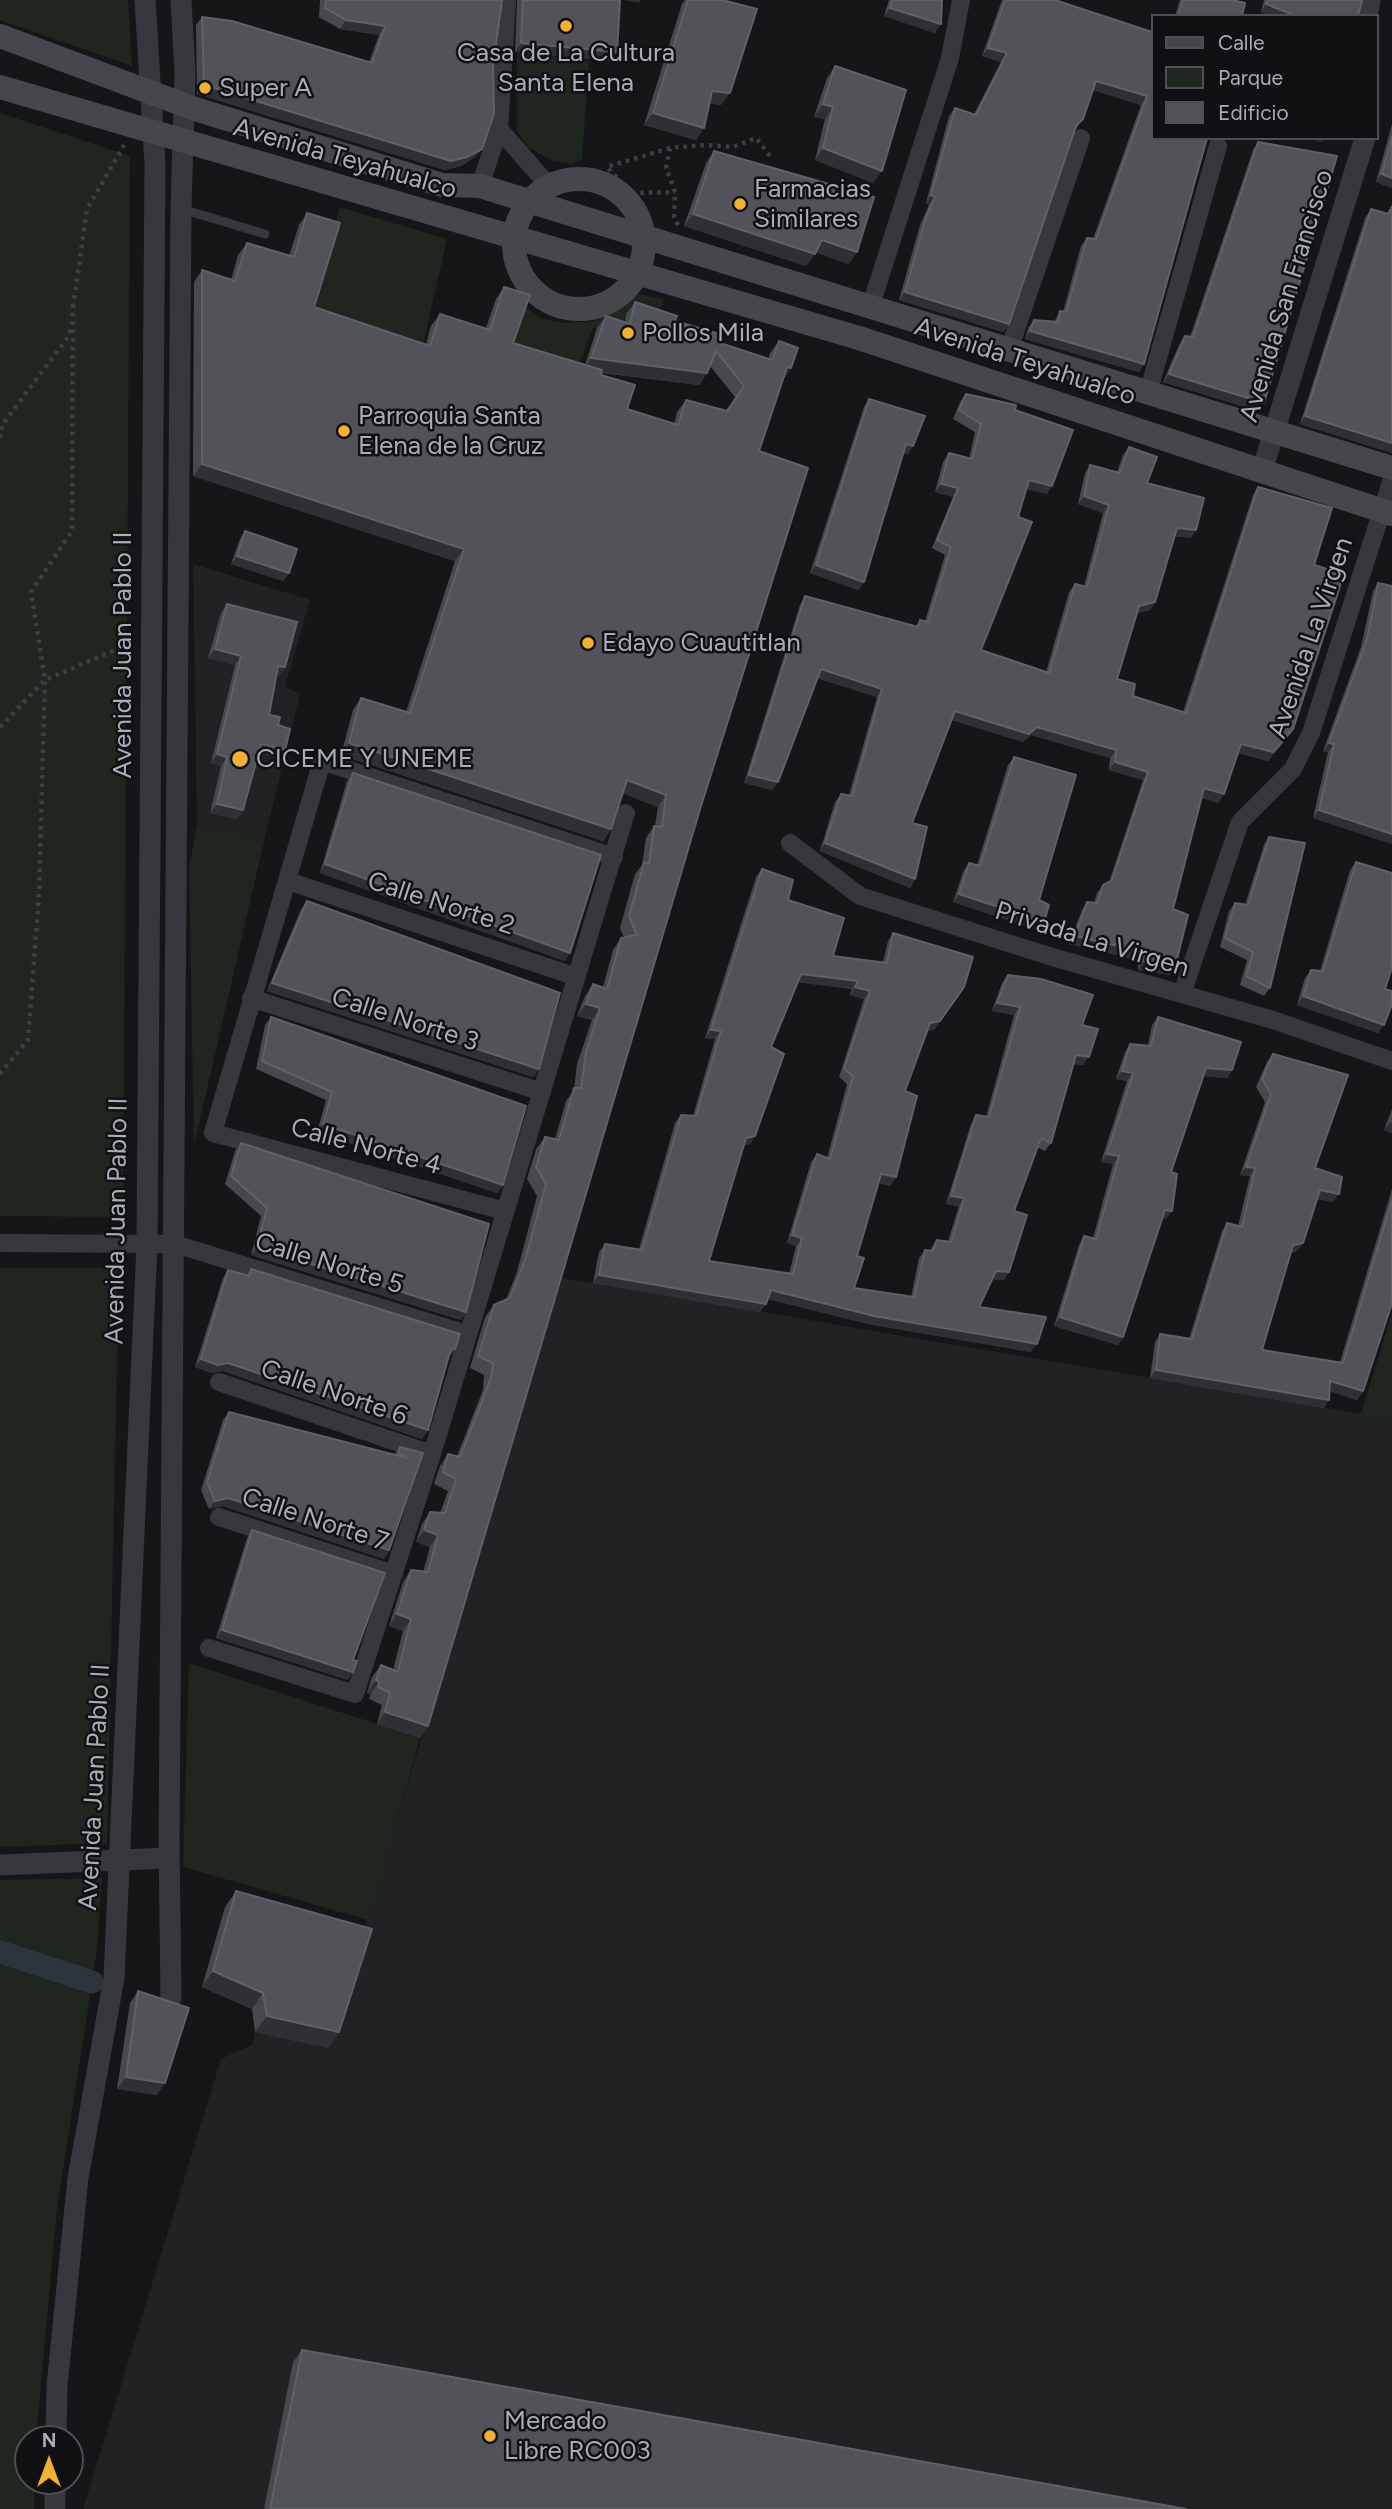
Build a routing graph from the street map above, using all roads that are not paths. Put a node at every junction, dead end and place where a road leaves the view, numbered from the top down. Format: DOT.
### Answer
graph roads {
  1 [pos="145,0"];
  2 [pos="181,0"];
  3 [pos="507,0"];
  4 [pos="961,0"];
  5 [pos="0,36"];
  6 [pos="0,87"];
  7 [pos="150,94"];
  8 [pos="184,104"];
  9 [pos="499,129"];
  10 [pos="153,134"];
  11 [pos="1081,138"];
  12 [pos="1364,140"];
  13 [pos="183,142"];
  14 [pos="1218,146"];
  15 [pos="480,186"];
  16 [pos="549,186"];
  17 [pos="529,202"];
  18 [pos="181,209"];
  19 [pos="265,234"];
  20 [pos="644,237"];
  21 [pos="513,238"];
  22 [pos="637,275"];
  23 [pos="870,308"];
  24 [pos="1009,350"];
  25 [pos="1149,393"];
  26 [pos="1274,433"];
  27 [pos="1392,468"];
  28 [pos="1262,471"];
  29 [pos="1392,479"];
  30 [pos="1387,512"];
  31 [pos="626,813"];
  32 [pos="790,843"];
  33 [pos="614,857"];
  34 [pos="288,881"];
  35 [pos="577,977"];
  36 [pos="1182,994"];
  37 [pos="251,998"];
  38 [pos="1392,1061"];
  39 [pos="542,1092"];
  40 [pos="505,1211"];
  41 [pos="0,1243"];
  42 [pos="147,1244"];
  43 [pos="175,1244"];
  44 [pos="467,1334"];
  45 [pos="219,1382"];
  46 [pos="432,1454"];
  47 [pos="219,1517"];
  48 [pos="394,1574"];
  49 [pos="209,1648"];
  50 [pos="169,1858"];
  51 [pos="121,1861"];
  52 [pos="0,1865"];
  53 [pos="171,1998"];
  54 [pos="56,2425"];
  1 -- 7 [label="street, Avenida Juan Pablo II"];
  2 -- 8 [label="street"];
  3 -- 9 [label="street"];
  4 -- 23 [label="street"];
  5 -- 7 [label="main road, Avenida Teyahualco"];
  6 -- 10 [label="main road, Avenida Teyahualco"];
  7 -- 8 [label="main road, Avenida Teyahualco"];
  7 -- 10 [label="street, Avenida Juan Pablo II"];
  8 -- 13 [label="street"];
  8 -- 15 [label="main road, Avenida Teyahualco"];
  9 -- 15 [label="street"];
  9 -- 16 [label="street"];
  10 -- 13 [label="main road, Avenida Teyahualco"];
  10 -- 42 [label="street, Avenida Juan Pablo II"];
  11 -- 24 [label="street"];
  12 -- 26 [label="street, Avenida San Francisco"];
  13 -- 18 [label="street"];
  13 -- 21 [label="main road, Avenida Teyahualco"];
  14 -- 25 [label="street"];
  15 -- 17 [label="main road, Avenida Teyahualco"];
  16 -- 17 [label="main road"];
  16 -- 20 [label="main road"];
  17 -- 20 [label="main road, Avenida Teyahualco"];
  17 -- 21 [label="main road"];
  18 -- 19 [label="lane"];
  18 -- 43 [label="street"];
  20 -- 22 [label="main road"];
  20 -- 23 [label="main road, Avenida Teyahualco"];
  21 -- 22 [label="main road, Avenida Teyahualco"];
  21 -- 22 [label="main road"];
  22 -- 28 [label="main road, Avenida Teyahualco"];
  23 -- 24 [label="main road, Avenida Teyahualco"];
  24 -- 25 [label="main road, Avenida Teyahualco"];
  25 -- 26 [label="main road, Avenida Teyahualco"];
  26 -- 27 [label="main road, Avenida Teyahualco"];
  26 -- 28 [label="street, Avenida San Francisco"];
  28 -- 30 [label="main road, Avenida Teyahualco"];
  29 -- 30 [label="street, Avenida La Virgen"];
  30 -- 36 [label="street, Avenida La Virgen"];
  31 -- 33 [label="street"];
  32 -- 36 [label="street, Privada La Virgen"];
  33 -- 34 [label="street"];
  33 -- 35 [label="street"];
  34 -- 35 [label="street, Calle Norte 2"];
  34 -- 37 [label="street"];
  35 -- 39 [label="street"];
  36 -- 38 [label="street, Privada La Virgen"];
  37 -- 39 [label="street, Calle Norte 3"];
  37 -- 40 [label="street, Calle Norte 4"];
  39 -- 40 [label="street"];
  40 -- 44 [label="street"];
  41 -- 42 [label="street, Calle Norte 5"];
  42 -- 43 [label="street, Calle Norte 5"];
  42 -- 51 [label="street, Avenida Juan Pablo II"];
  43 -- 44 [label="street, Calle Norte 5"];
  43 -- 50 [label="street"];
  44 -- 46 [label="street"];
  45 -- 46 [label="street, Calle Norte 6"];
  46 -- 48 [label="street"];
  47 -- 48 [label="street, Calle Norte 7"];
  48 -- 49 [label="street"];
  50 -- 51 [label="street"];
  50 -- 53 [label="street"];
  51 -- 52 [label="street"];
  51 -- 54 [label="street, Avenida Juan Pablo II"];
}
